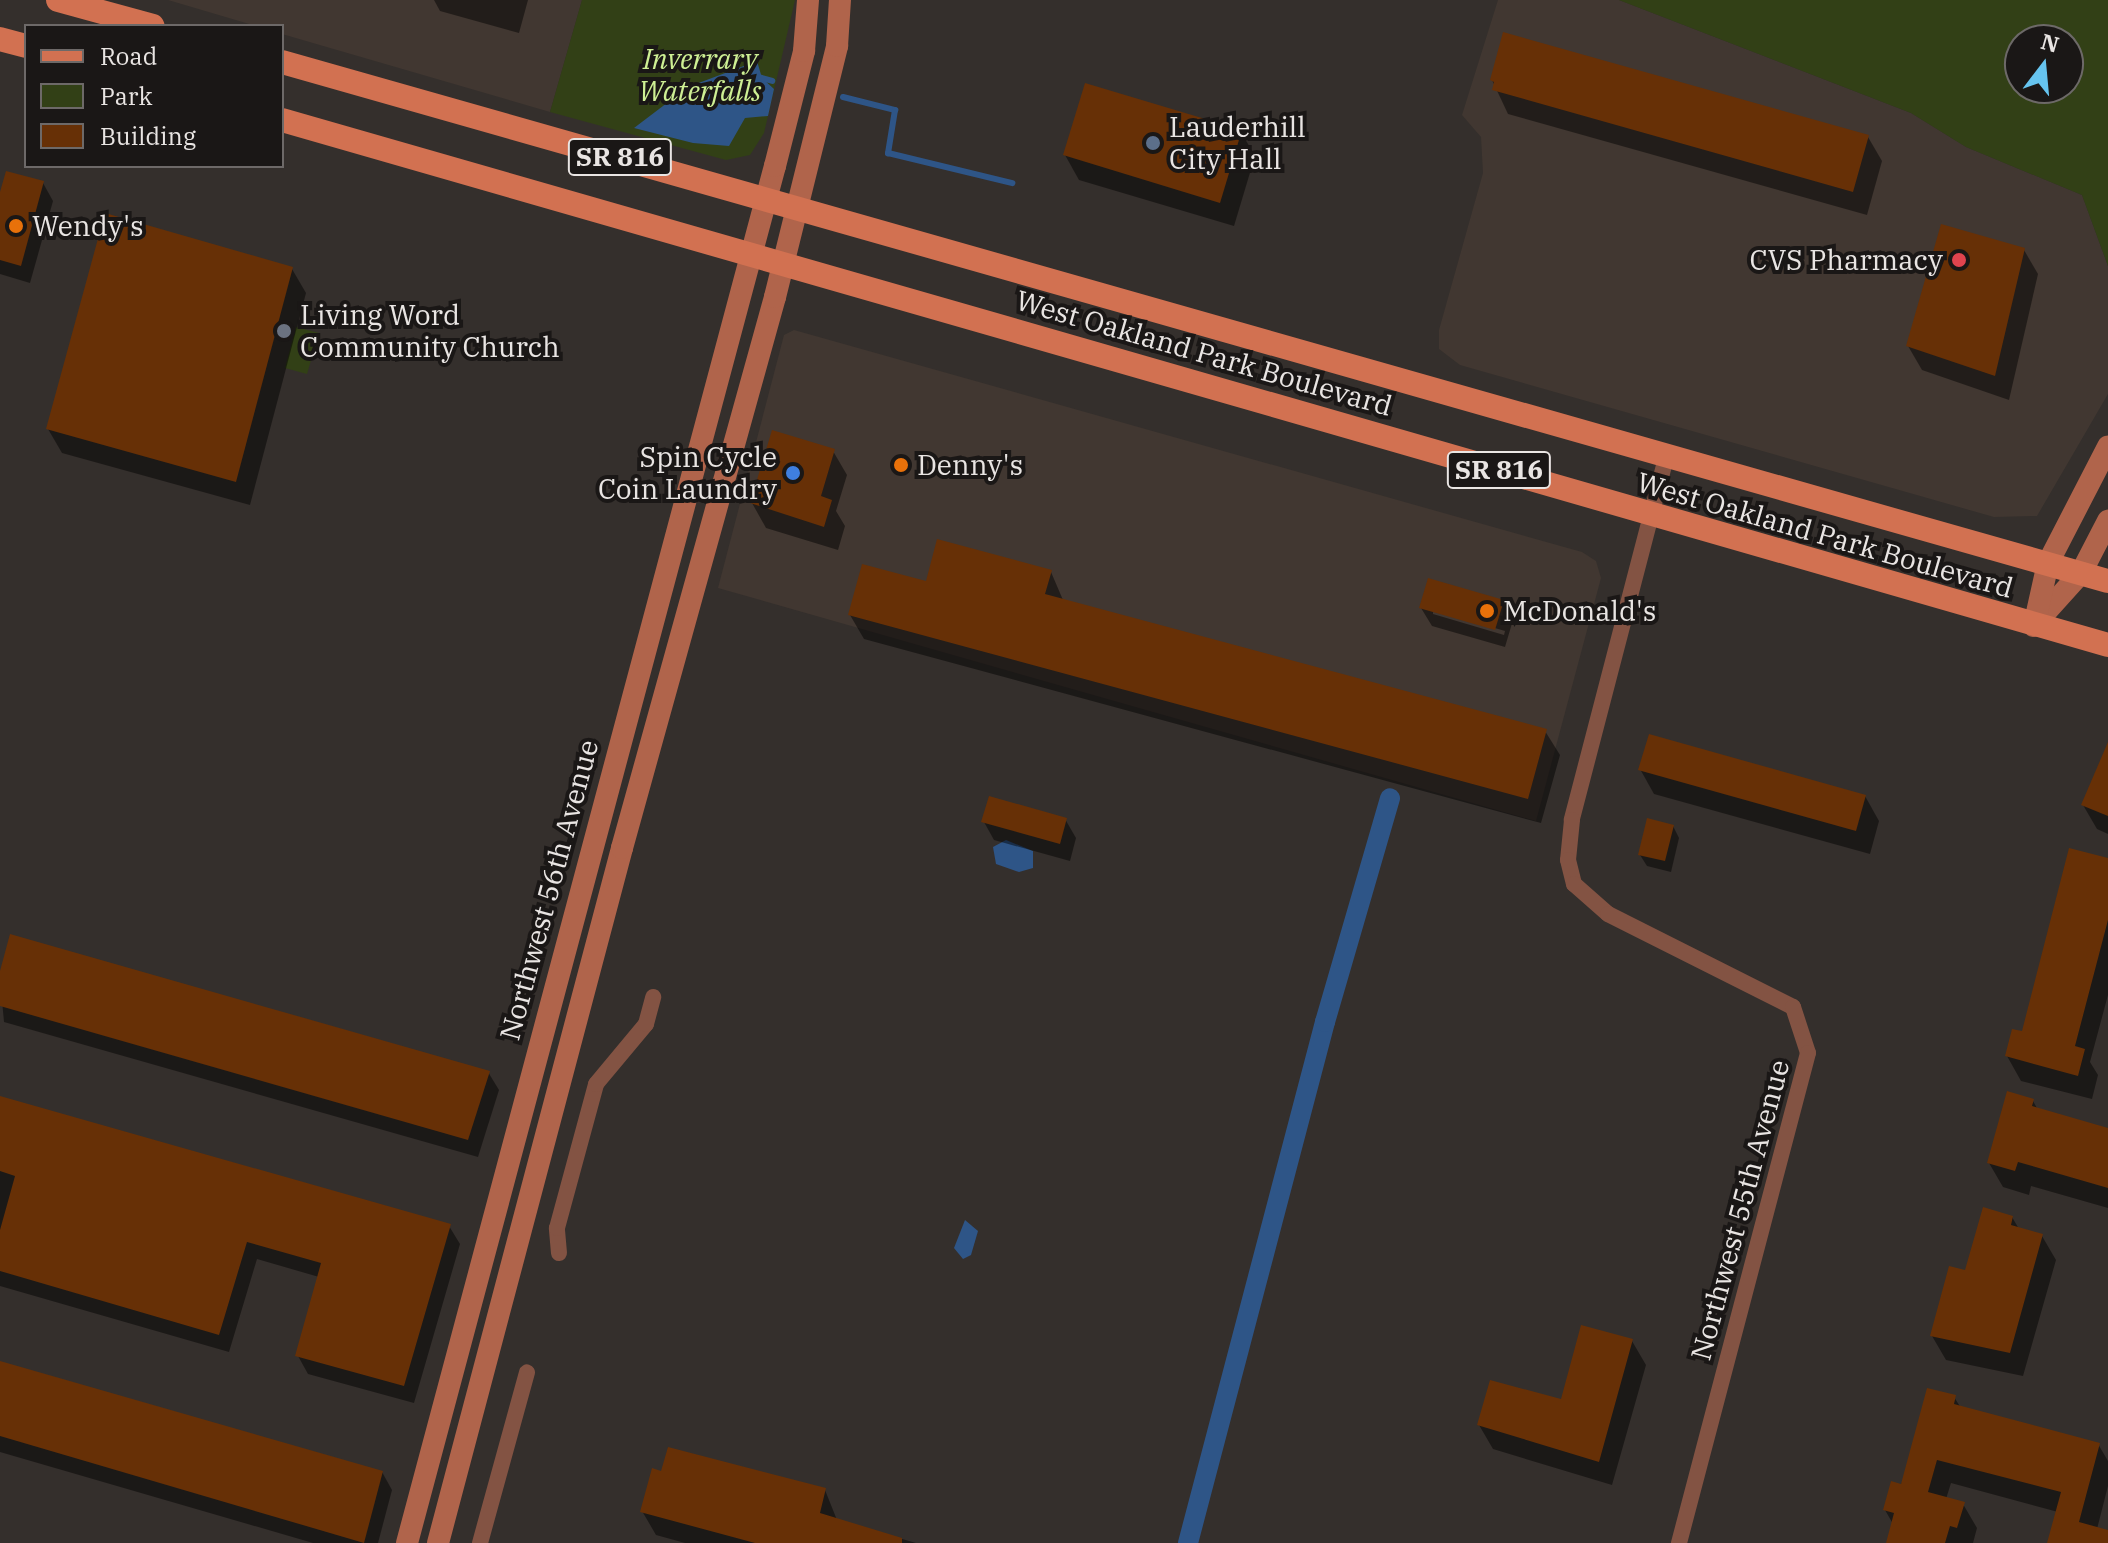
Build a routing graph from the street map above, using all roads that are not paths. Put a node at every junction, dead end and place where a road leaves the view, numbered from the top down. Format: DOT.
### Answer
graph roads {
  1 [pos="58,0"];
  2 [pos="808,0"];
  3 [pos="840,0"];
  4 [pos="146,24"];
  5 [pos="0,39"];
  6 [pos="24,45"];
  7 [pos="284,63"];
  8 [pos="284,121"];
  9 [pos="766,198"];
  10 [pos="798,208"];
  11 [pos="750,253"];
  12 [pos="784,263"];
  13 [pos="2108,447"];
  14 [pos="1667,454"];
  15 [pos="1653,516"];
  16 [pos="2108,521"];
  17 [pos="2048,563"];
  18 [pos="2081,573"];
  19 [pos="2108,581"];
  20 [pos="2034,626"];
  21 [pos="2108,645"];
  22 [pos="653,997"];
  23 [pos="559,1253"];
  24 [pos="527,1372"];
  25 [pos="407,1543"];
  26 [pos="438,1543"];
  27 [pos="480,1543"];
  28 [pos="1679,1543"];
  1 -- 4 [label="main road"];
  2 -- 9 [label="street, Northwest 56th Avenue"];
  3 -- 10 [label="street"];
  5 -- 6 [label="main road"];
  7 -- 9 [label="main road, West Oakland Park Boulevard / SR 816"];
  8 -- 11 [label="main road, West Oakland Park Boulevard / SR 816"];
  9 -- 10 [label="main road, West Oakland Park Boulevard / SR 816"];
  9 -- 11 [label="street, Northwest 56th Avenue"];
  10 -- 12 [label="street"];
  10 -- 14 [label="main road, West Oakland Park Boulevard / SR 816"];
  11 -- 12 [label="main road, West Oakland Park Boulevard / SR 816"];
  11 -- 25 [label="street, Northwest 56th Avenue"];
  12 -- 15 [label="main road, West Oakland Park Boulevard / SR 816"];
  12 -- 26 [label="street"];
  13 -- 17 [label="street"];
  14 -- 15 [label="street, Northwest 55th Avenue"];
  14 -- 17 [label="main road, West Oakland Park Boulevard / SR 816"];
  15 -- 20 [label="main road, West Oakland Park Boulevard / SR 816"];
  15 -- 28 [label="street, Northwest 55th Avenue"];
  16 -- 18 [label="street"];
  17 -- 18 [label="main road, West Oakland Park Boulevard / SR 816"];
  17 -- 20 [label="street"];
  18 -- 19 [label="main road, West Oakland Park Boulevard / SR 816"];
  18 -- 20 [label="street"];
  20 -- 21 [label="main road, West Oakland Park Boulevard / SR 816"];
  22 -- 23 [label="street"];
  24 -- 27 [label="street"];
}
